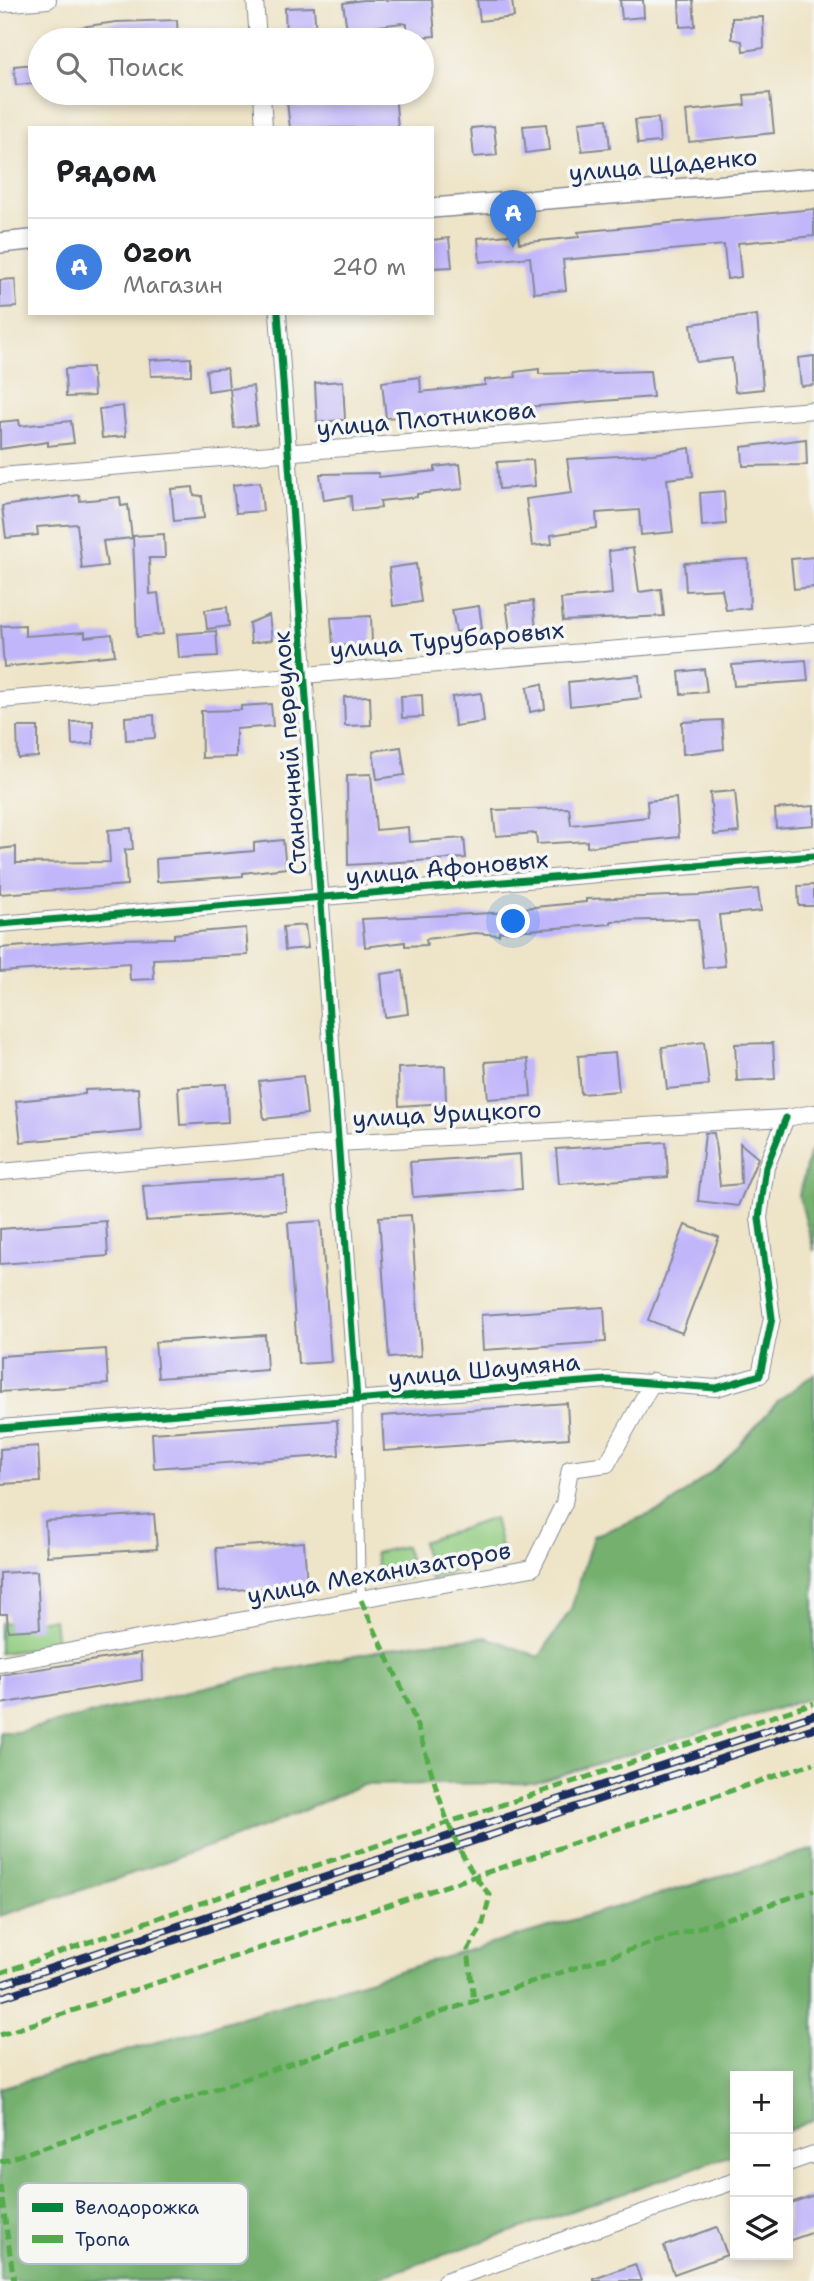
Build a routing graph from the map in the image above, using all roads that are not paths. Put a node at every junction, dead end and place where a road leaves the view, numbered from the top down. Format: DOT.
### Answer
graph roads {
  1 [pos="48,0"];
  2 [pos="255,0"];
  3 [pos="0,4"];
  4 [pos="257,28"];
  5 [pos="263,105"];
  6 [pos="264,126"];
  7 [pos="814,178"];
  8 [pos="434,208"];
  9 [pos="28,240"];
  10 [pos="0,243"];
  11 [pos="278,315"];
  12 [pos="814,410"];
  13 [pos="287,453"];
  14 [pos="0,476"];
  15 [pos="814,633"];
  16 [pos="304,675"];
  17 [pos="0,700"];
  18 [pos="814,856"];
  19 [pos="320,897"];
  20 [pos="0,924"];
  21 [pos="814,1113"];
  22 [pos="786,1118"];
  23 [pos="338,1143"];
  24 [pos="0,1172"];
  25 [pos="653,1381"];
  26 [pos="357,1400"];
  27 [pos="0,1428"];
  28 [pos="360,1600"];
  29 [pos="0,1664"];
  30 [pos="814,2154"];
  31 [pos="793,2161"];
  32 [pos="730,2183"];
  33 [pos="445,2281"];
  1 -- 3 [label="street"];
  2 -- 4 [label="street"];
  5 -- 6 [label="street"];
  7 -- 8 [label="street, улица Щаденко"];
  9 -- 10 [label="street"];
  11 -- 13 [label="street, Станочный переулок"];
  12 -- 13 [label="street, улица Плотникова"];
  13 -- 14 [label="street, улица Плотникова"];
  13 -- 16 [label="street, Станочный переулок"];
  15 -- 16 [label="street, улица Турубаровых"];
  16 -- 17 [label="street, улица Турубаровых"];
  16 -- 19 [label="street, Станочный переулок"];
  18 -- 19 [label="street, улица Афоновых"];
  19 -- 20 [label="street, улица Афоновых"];
  19 -- 23 [label="street, Станочный переулок"];
  21 -- 22 [label="street, улица Урицкого"];
  22 -- 23 [label="street, улица Урицкого"];
  22 -- 25 [label="street, улица Шаумяна"];
  23 -- 24 [label="street, улица Урицкого"];
  23 -- 26 [label="street, Станочный переулок"];
  25 -- 26 [label="street, улица Шаумяна"];
  25 -- 28 [label="street, улица Механизаторов"];
  26 -- 27 [label="street, улица Шаумяна"];
  26 -- 28 [label="lane"];
  28 -- 29 [label="street, улица Механизаторов"];
  30 -- 31 [label="street"];
  32 -- 33 [label="street"];
}
